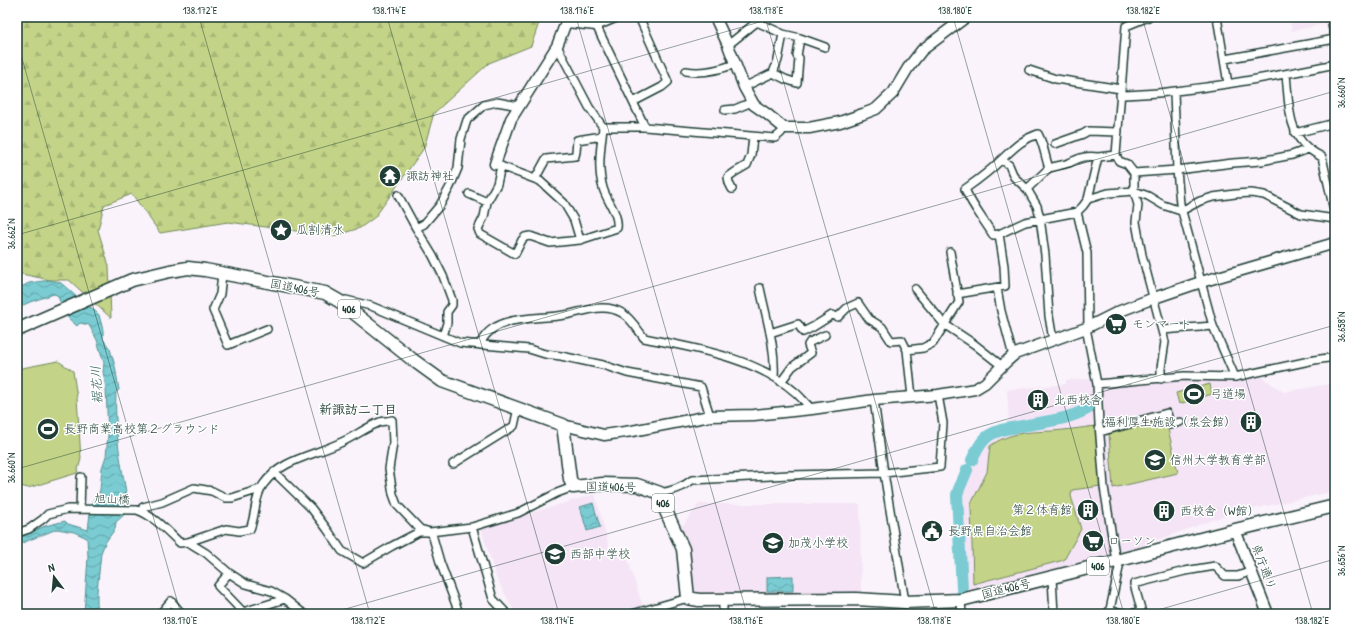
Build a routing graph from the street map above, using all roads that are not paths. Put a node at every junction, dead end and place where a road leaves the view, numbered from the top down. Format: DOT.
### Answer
graph roads {
  1 [pos="615,17"];
  2 [pos="639,17"];
  3 [pos="716,17"];
  4 [pos="966,17"];
  5 [pos="1148,17"];
  6 [pos="1217,17"];
  7 [pos="1333,17"];
  8 [pos="568,19"];
  9 [pos="760,19"];
  10 [pos="596,25"];
  11 [pos="1335,30"];
  12 [pos="783,34"];
  13 [pos="800,38"];
  14 [pos="1335,39"];
  15 [pos="728,45"];
  16 [pos="557,46"];
  17 [pos="824,47"];
  18 [pos="1224,59"];
  19 [pos="735,64"];
  20 [pos="1335,64"];
  21 [pos="1029,70"];
  22 [pos="686,71"];
  23 [pos="773,73"];
  24 [pos="1286,75"];
  25 [pos="1228,84"];
  26 [pos="744,87"];
  27 [pos="1120,92"];
  28 [pos="1174,92"];
  29 [pos="633,102"];
  30 [pos="752,102"];
  31 [pos="520,106"];
  32 [pos="726,110"];
  33 [pos="1335,122"];
  34 [pos="603,127"];
  35 [pos="646,127"];
  36 [pos="784,128"];
  37 [pos="1118,132"];
  38 [pos="1295,133"];
  39 [pos="602,136"];
  40 [pos="753,137"];
  41 [pos="1055,144"];
  42 [pos="1308,149"];
  43 [pos="1116,155"];
  44 [pos="1098,157"];
  45 [pos="1002,160"];
  46 [pos="498,165"];
  47 [pos="1049,168"];
  48 [pos="1177,170"];
  49 [pos="1134,173"];
  50 [pos="535,179"];
  51 [pos="732,189"];
  52 [pos="1027,189"];
  53 [pos="1134,191"];
  54 [pos="469,194"];
  55 [pos="398,195"];
  56 [pos="1088,199"];
  57 [pos="487,202"];
  58 [pos="1181,211"];
  59 [pos="1077,212"];
  60 [pos="1335,215"];
  61 [pos="1040,218"];
  62 [pos="1335,219"];
  63 [pos="416,228"];
  64 [pos="999,234"];
  65 [pos="580,240"];
  66 [pos="1335,243"];
  67 [pos="950,252"];
  68 [pos="222,273"];
  69 [pos="1202,282"];
  70 [pos="760,288"];
  71 [pos="997,288"];
  72 [pos="915,289"];
  73 [pos="957,294"];
  74 [pos="1154,298"];
  75 [pos="339,301"];
  76 [pos="944,324"];
  77 [pos="1213,326"];
  78 [pos="1087,328"];
  79 [pos="266,329"];
  80 [pos="17,330"];
  81 [pos="1162,330"];
  82 [pos="770,333"];
  83 [pos="825,335"];
  84 [pos="443,336"];
  85 [pos="1053,340"];
  86 [pos="480,345"];
  87 [pos="907,350"];
  88 [pos="1013,356"];
  89 [pos="1335,357"];
  90 [pos="1002,366"];
  91 [pos="774,377"];
  92 [pos="1235,377"];
  93 [pos="1161,378"];
  94 [pos="781,382"];
  95 [pos="1098,384"];
  96 [pos="938,396"];
  97 [pos="912,397"];
  98 [pos="874,400"];
  99 [pos="518,408"];
  100 [pos="812,409"];
  101 [pos="710,416"];
  102 [pos="1180,422"];
  103 [pos="563,424"];
  104 [pos="1100,432"];
  105 [pos="453,464"];
  106 [pos="274,472"];
  107 [pos="884,473"];
  108 [pos="81,477"];
  109 [pos="573,487"];
  110 [pos="260,489"];
  111 [pos="660,493"];
  112 [pos="1335,506"];
  113 [pos="83,509"];
  114 [pos="140,511"];
  115 [pos="472,527"];
  116 [pos="1235,530"];
  117 [pos="430,532"];
  118 [pos="17,533"];
  119 [pos="188,542"];
  120 [pos="1116,561"];
  121 [pos="1252,571"];
  122 [pos="229,573"];
  123 [pos="1052,578"];
  124 [pos="688,598"];
  125 [pos="285,599"];
  126 [pos="723,600"];
  127 [pos="961,600"];
  128 [pos="905,602"];
  129 [pos="260,606"];
  130 [pos="459,613"];
  131 [pos="1109,613"];
  132 [pos="160,614"];
  133 [pos="182,614"];
  134 [pos="263,614"];
  135 [pos="307,614"];
  136 [pos="507,614"];
  137 [pos="632,614"];
  138 [pos="723,614"];
  139 [pos="962,614"];
  140 [pos="1054,614"];
  141 [pos="1132,614"];
  142 [pos="1268,614"];
  1 -- 10 [label="street"];
  2 -- 29 [label="street"];
  3 -- 15 [label="street"];
  4 -- 36 [label="street"];
  5 -- 27 [label="street"];
  6 -- 18 [label="street"];
  7 -- 11 [label="main road"];
  8 -- 10 [label="street"];
  8 -- 16 [label="street"];
  9 -- 12 [label="street"];
  9 -- 15 [label="street"];
  10 -- 29 [label="street"];
  12 -- 13 [label="street"];
  12 -- 23 [label="street"];
  13 -- 17 [label="street"];
  13 -- 23 [label="street"];
  14 -- 18 [label="street"];
  15 -- 19 [label="street"];
  16 -- 31 [label="street"];
  16 -- 34 [label="street"];
  18 -- 25 [label="street"];
  19 -- 22 [label="street"];
  19 -- 26 [label="street"];
  20 -- 24 [label="street"];
  21 -- 27 [label="street"];
  23 -- 26 [label="street"];
  24 -- 25 [label="street"];
  24 -- 38 [label="street"];
  25 -- 28 [label="street"];
  26 -- 30 [label="street"];
  27 -- 28 [label="street"];
  27 -- 37 [label="street"];
  28 -- 48 [label="street"];
  29 -- 35 [label="street"];
  30 -- 32 [label="street"];
  30 -- 36 [label="street"];
  31 -- 46 [label="street"];
  31 -- 63 [label="street"];
  33 -- 38 [label="street"];
  34 -- 35 [label="street"];
  34 -- 39 [label="street"];
  35 -- 40 [label="street"];
  36 -- 40 [label="street"];
  37 -- 41 [label="street"];
  37 -- 43 [label="street"];
  38 -- 42 [label="street"];
  39 -- 50 [label="street"];
  39 -- 65 [label="street"];
  40 -- 51 [label="street"];
  42 -- 48 [label="street"];
  42 -- 60 [label="street"];
  43 -- 44 [label="street"];
  43 -- 49 [label="street"];
  44 -- 47 [label="street"];
  44 -- 56 [label="street"];
  45 -- 47 [label="street"];
  45 -- 52 [label="street"];
  45 -- 64 [label="street"];
  46 -- 50 [label="street"];
  46 -- 57 [label="street"];
  47 -- 52 [label="street"];
  48 -- 49 [label="street"];
  48 -- 58 [label="street"];
  49 -- 53 [label="street"];
  50 -- 65 [label="street"];
  52 -- 61 [label="street"];
  53 -- 56 [label="street"];
  53 -- 58 [label="street"];
  53 -- 74 [label="street"];
  54 -- 57 [label="street"];
  55 -- 63 [label="street"];
  56 -- 59 [label="street"];
  57 -- 65 [label="street"];
  58 -- 62 [label="street"];
  58 -- 69 [label="street"];
  59 -- 61 [label="street"];
  59 -- 78 [label="street"];
  61 -- 64 [label="street"];
  61 -- 85 [label="street"];
  63 -- 84 [label="street"];
  64 -- 71 [label="street"];
  66 -- 69 [label="street"];
  67 -- 73 [label="street"];
  68 -- 75 [label="highway, 国道406号 / 406"];
  68 -- 79 [label="street"];
  68 -- 80 [label="highway, 国道406号 / 406"];
  69 -- 74 [label="street"];
  69 -- 77 [label="street"];
  70 -- 82 [label="street"];
  71 -- 73 [label="street"];
  71 -- 88 [label="street"];
  72 -- 76 [label="street"];
  73 -- 76 [label="street"];
  74 -- 78 [label="street"];
  74 -- 81 [label="street"];
  75 -- 84 [label="street"];
  75 -- 99 [label="highway, 国道406号 / 406"];
  76 -- 87 [label="street"];
  76 -- 90 [label="street"];
  77 -- 81 [label="street"];
  77 -- 92 [label="street"];
  78 -- 85 [label="street"];
  78 -- 95 [label="street"];
  81 -- 93 [label="street"];
  82 -- 87 [label="street"];
  82 -- 91 [label="street"];
  83 -- 94 [label="street"];
  84 -- 86 [label="street"];
  85 -- 88 [label="street"];
  86 -- 91 [label="street"];
  86 -- 101 [label="street"];
  87 -- 97 [label="street"];
  88 -- 90 [label="street"];
  89 -- 92 [label="street"];
  90 -- 96 [label="street"];
  91 -- 94 [label="street"];
  92 -- 93 [label="street"];
  93 -- 95 [label="street"];
  94 -- 100 [label="street"];
  95 -- 104 [label="street"];
  96 -- 97 [label="street"];
  96 -- 107 [label="street"];
  97 -- 98 [label="street"];
  98 -- 100 [label="street"];
  98 -- 107 [label="street"];
  99 -- 103 [label="highway, 国道406号 / 406"];
  99 -- 105 [label="street"];
  100 -- 101 [label="street"];
  101 -- 103 [label="street"];
  102 -- 104 [label="street"];
  103 -- 109 [label="highway, 国道406号"];
  104 -- 120 [label="street"];
  106 -- 110 [label="street"];
  106 -- 117 [label="street"];
  106 -- 117 [label="street"];
  107 -- 111 [label="street"];
  107 -- 128 [label="street"];
  108 -- 113 [label="street"];
  109 -- 111 [label="highway, 国道406号 / 406"];
  109 -- 115 [label="street"];
  110 -- 114 [label="street"];
  110 -- 119 [label="street"];
  111 -- 124 [label="highway, 406"];
  112 -- 116 [label="highway, 国道406号 / 406"];
  113 -- 114 [label="street, 旭山橋"];
  113 -- 118 [label="street, 旭山橋"];
  114 -- 119 [label="street"];
  115 -- 117 [label="street"];
  115 -- 136 [label="street"];
  116 -- 120 [label="highway, 国道406号 / 406"];
  116 -- 121 [label="street, 県庁通り"];
  117 -- 130 [label="street"];
  119 -- 122 [label="street"];
  120 -- 123 [label="highway, 国道406号 / 406"];
  120 -- 131 [label="street"];
  121 -- 141 [label="street"];
  121 -- 142 [label="street, 県庁通り"];
  122 -- 125 [label="street"];
  122 -- 129 [label="street"];
  123 -- 127 [label="highway, 国道406号 / 406"];
  123 -- 140 [label="street"];
  124 -- 126 [label="highway, 国道406号 / 406"];
  124 -- 137 [label="street"];
  125 -- 129 [label="street"];
  125 -- 135 [label="street"];
  126 -- 128 [label="highway, 国道406号 / 406"];
  126 -- 138 [label="street"];
  127 -- 128 [label="highway, 国道406号 / 406"];
  127 -- 139 [label="street"];
  129 -- 134 [label="street"];
  131 -- 141 [label="street"];
  132 -- 133 [label="street"];
}
